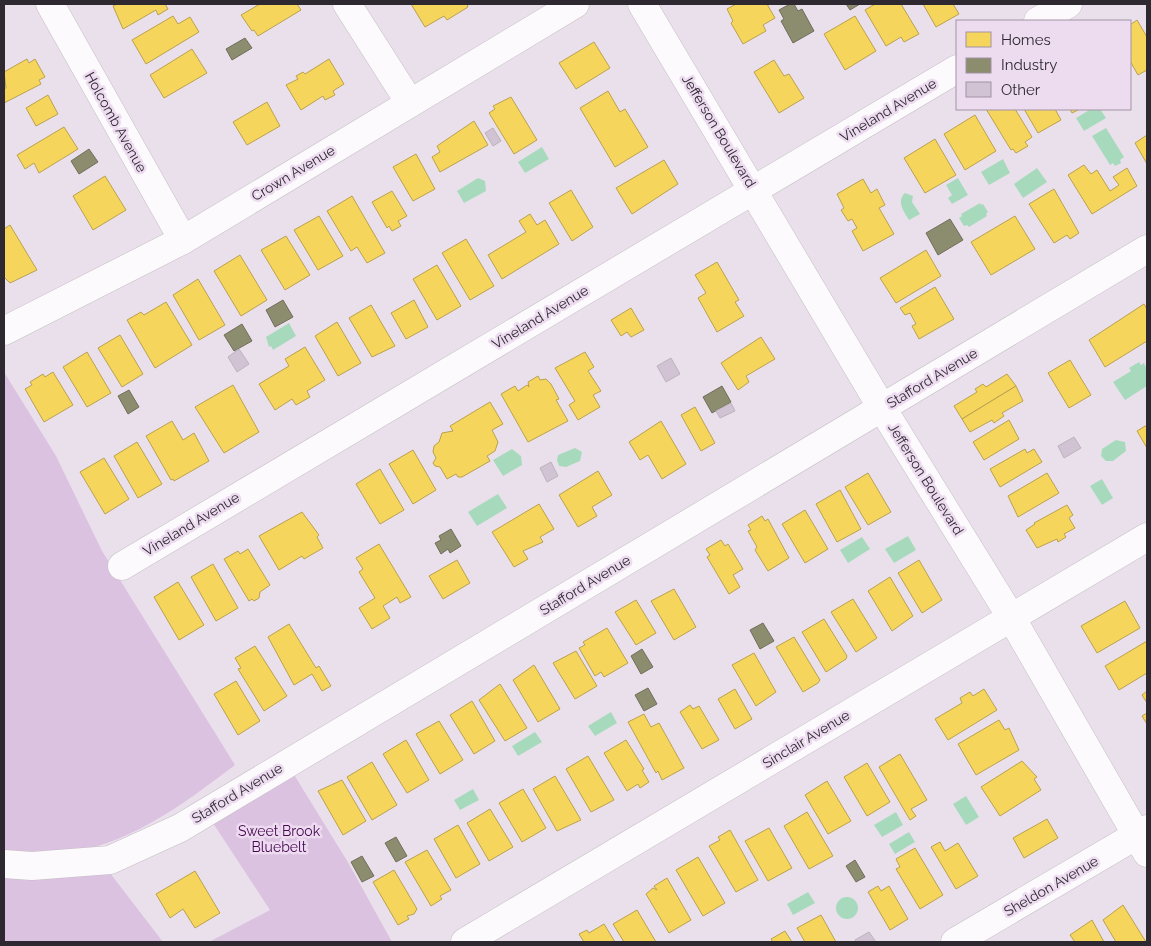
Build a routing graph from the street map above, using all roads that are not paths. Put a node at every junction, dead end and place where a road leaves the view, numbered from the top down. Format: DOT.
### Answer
graph roads {
  1 [pos="50,4"];
  2 [pos="348,4"];
  3 [pos="575,4"];
  4 [pos="642,4"];
  5 [pos="1068,4"];
  6 [pos="1040,20"];
  7 [pos="956,70"];
  8 [pos="410,103"];
  9 [pos="754,190"];
  10 [pos="183,240"];
  11 [pos="1147,249"];
  12 [pos="4,330"];
  13 [pos="882,408"];
  14 [pos="1147,537"];
  15 [pos="122,566"];
  16 [pos="1011,617"];
  17 [pos="1144,839"];
  18 [pos="4,864"];
  19 [pos="465,942"];
  20 [pos="955,942"];
  1 -- 10 [label="street, Holcomb Avenue"];
  2 -- 8 [label="street"];
  3 -- 8 [label="street, Crown Avenue"];
  4 -- 9 [label="street, Jefferson Boulevard"];
  5 -- 6 [label="street"];
  7 -- 9 [label="street, Vineland Avenue"];
  8 -- 10 [label="street, Crown Avenue"];
  9 -- 13 [label="street, Jefferson Boulevard"];
  9 -- 15 [label="street, Vineland Avenue"];
  10 -- 12 [label="street, Crown Avenue"];
  11 -- 13 [label="street, Stafford Avenue"];
  13 -- 16 [label="street, Jefferson Boulevard"];
  13 -- 18 [label="street, Stafford Avenue"];
  14 -- 16 [label="street, Sinclair Avenue"];
  16 -- 17 [label="street, Jefferson Boulevard"];
  16 -- 19 [label="street, Sinclair Avenue"];
  17 -- 20 [label="street, Sheldon Avenue"];
}
